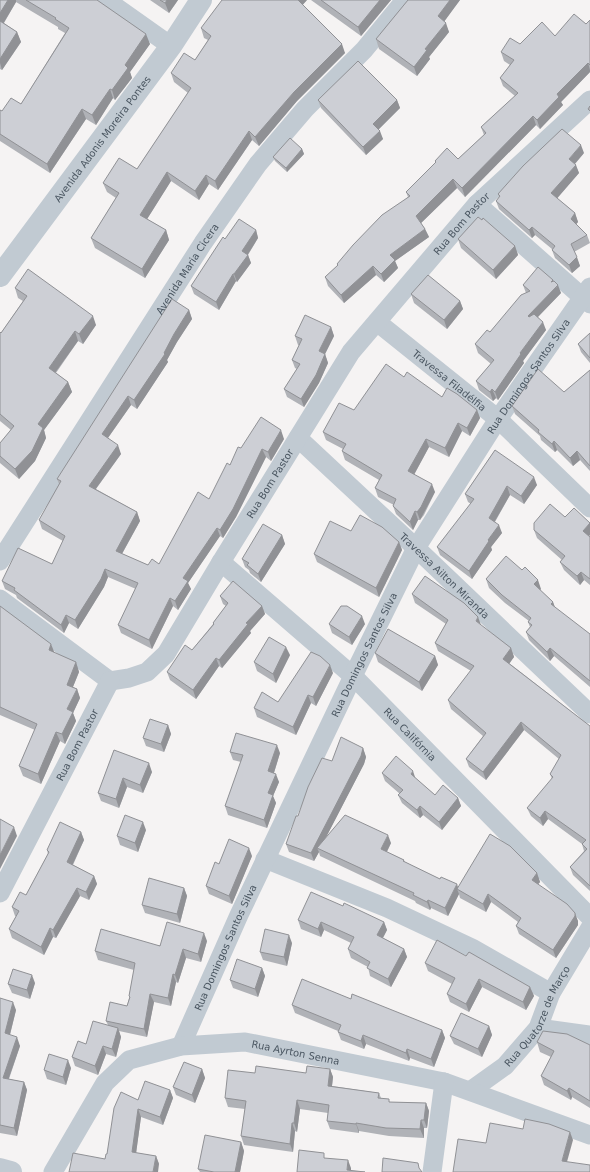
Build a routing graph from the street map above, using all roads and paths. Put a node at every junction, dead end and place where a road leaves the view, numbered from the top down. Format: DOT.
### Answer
graph roads {
  1 [pos="106,0"];
  2 [pos="201,0"];
  3 [pos="405,0"];
  4 [pos="171,46"];
  5 [pos="590,100"];
  6 [pos="476,204"];
  7 [pos="0,276"];
  8 [pos="588,296"];
  9 [pos="376,322"];
  10 [pos="498,419"];
  11 [pos="298,438"];
  12 [pos="590,508"];
  13 [pos="416,548"];
  14 [pos="0,561"];
  15 [pos="221,562"];
  16 [pos="0,599"];
  17 [pos="353,676"];
  18 [pos="110,681"];
  19 [pos="590,714"];
  20 [pos="265,859"];
  21 [pos="0,893"];
  22 [pos="590,917"];
  23 [pos="590,928"];
  24 [pos="552,993"];
  25 [pos="538,1028"];
  26 [pos="590,1035"];
  27 [pos="181,1046"];
  28 [pos="444,1082"];
  29 [pos="470,1092"];
  30 [pos="590,1135"];
  31 [pos="0,1169"];
  32 [pos="11,1172"];
  33 [pos="54,1172"];
  34 [pos="432,1172"];
  1 -- 4 [label="street"];
  2 -- 4 [label="street, Avenida Adonis Moreira Pontes"];
  3 -- 14 [label="street, Avenida Maria Cicera"];
  4 -- 7 [label="street, Avenida Adonis Moreira Pontes"];
  5 -- 6 [label="street, Rua Bom Pastor"];
  6 -- 8 [label="street"];
  6 -- 9 [label="street, Rua Bom Pastor"];
  8 -- 10 [label="street, Rua Domingos Santos Silva"];
  9 -- 10 [label="street, Travessa Filadélfia"];
  9 -- 11 [label="street, Rua Bom Pastor"];
  10 -- 12 [label="street, Travessa Filadélfia"];
  10 -- 13 [label="street, Rua Domingos Santos Silva"];
  11 -- 13 [label="street, Travessa Ailton Miranda"];
  11 -- 15 [label="street, Rua Bom Pastor"];
  13 -- 17 [label="street, Rua Domingos Santos Silva"];
  13 -- 19 [label="street, Travessa Ailton Miranda"];
  15 -- 17 [label="street, Rua Califórnia"];
  15 -- 18 [label="street, Rua Bom Pastor"];
  16 -- 18 [label="street"];
  17 -- 20 [label="street, Rua Domingos Santos Silva"];
  17 -- 22 [label="street, Rua Califórnia"];
  18 -- 21 [label="street, Rua Bom Pastor"];
  20 -- 24 [label="street"];
  20 -- 27 [label="street, Rua Domingos Santos Silva"];
  23 -- 24 [label="street, Rua Quatorze de Março"];
  24 -- 25 [label="street, Rua Quatorze de Março"];
  25 -- 26 [label="street"];
  25 -- 29 [label="street, Rua Quatorze de Março"];
  27 -- 28 [label="street, Rua Ayrton Senna"];
  27 -- 33 [label="street, Rua Ayrton Senna"];
  28 -- 29 [label="street, Rua Ayrton Senna"];
  28 -- 34 [label="street"];
  29 -- 30 [label="street, Rua Ayrton Senna"];
  31 -- 32 [label="street"];
}
